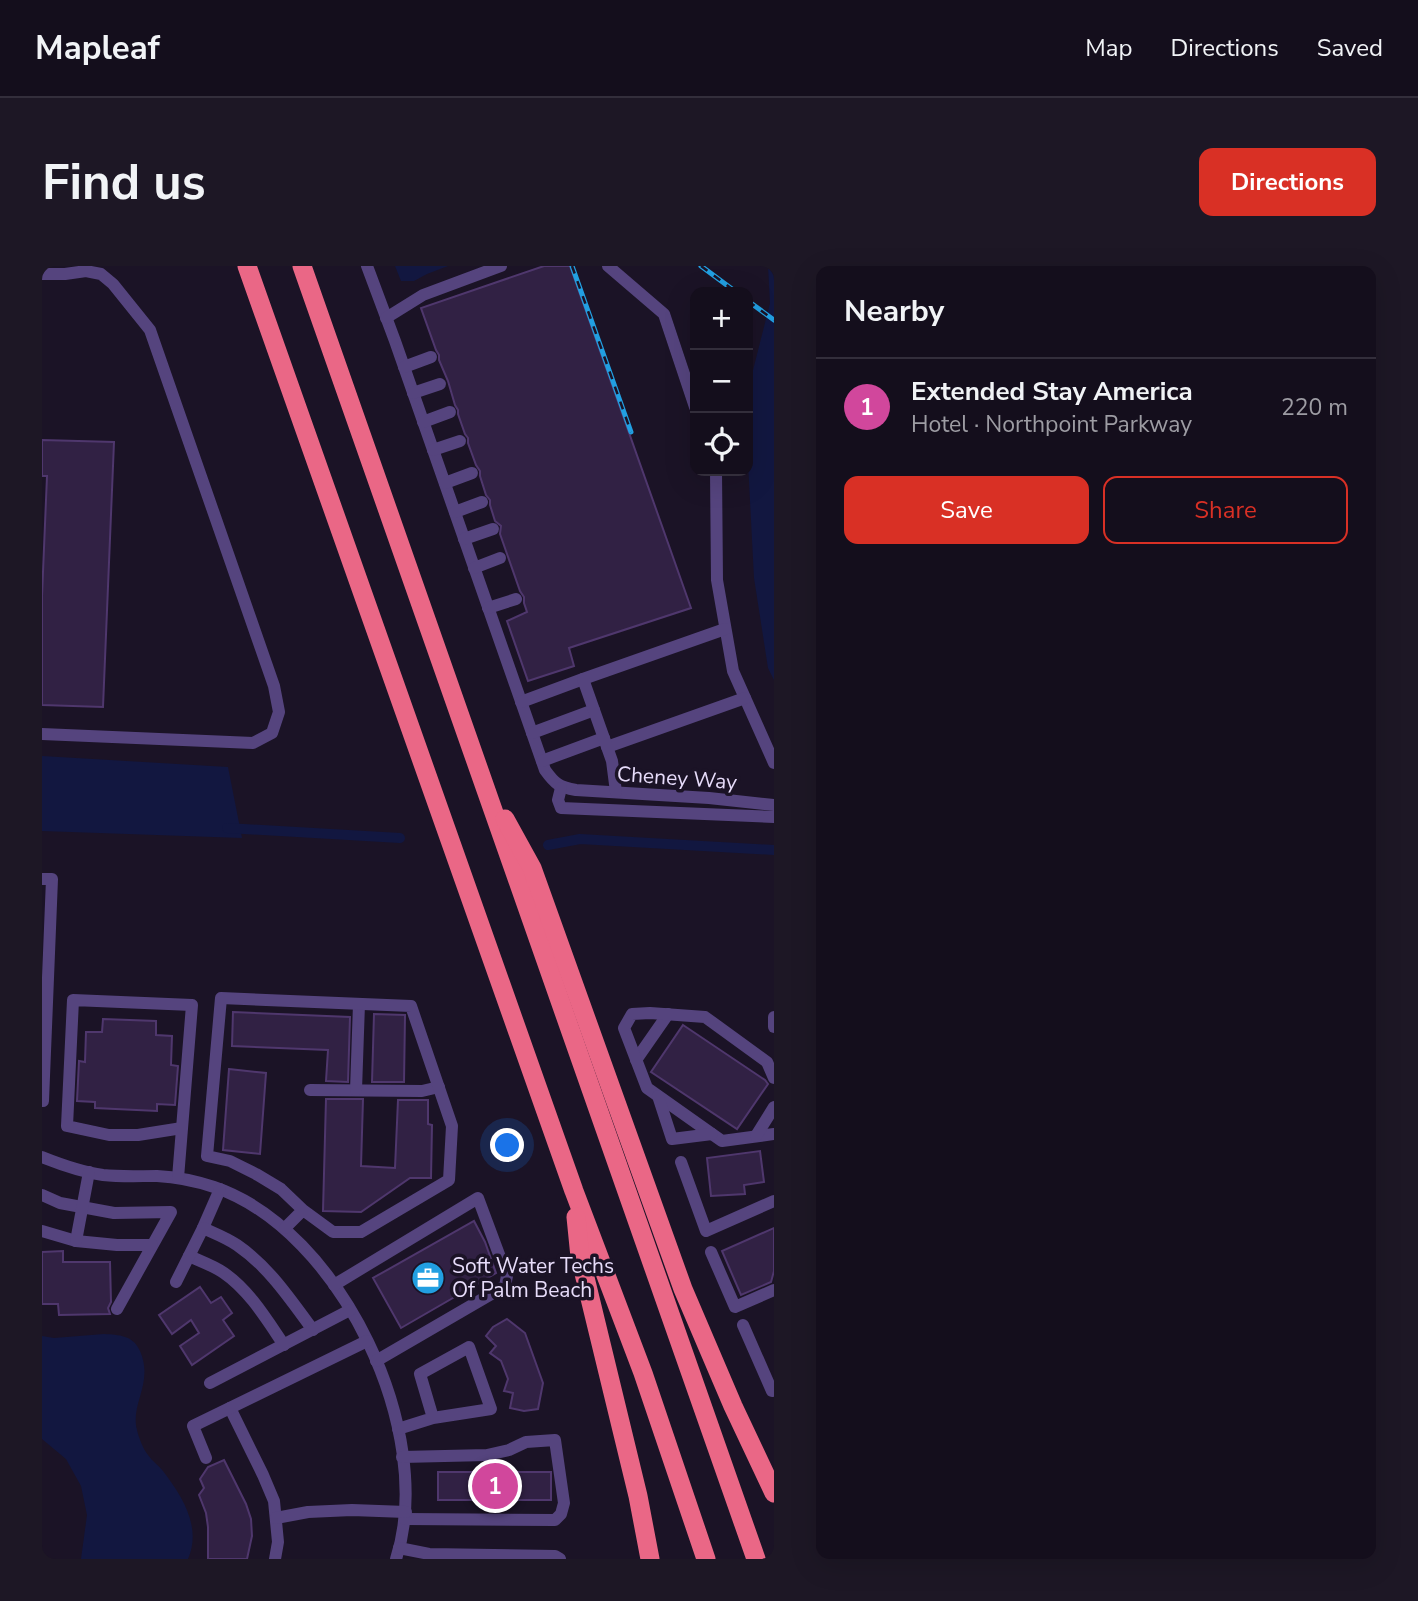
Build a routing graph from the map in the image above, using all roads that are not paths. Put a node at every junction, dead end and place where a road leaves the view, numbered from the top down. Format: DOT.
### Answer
graph roads {
  1 [pos="247,266"];
  2 [pos="302,266"];
  3 [pos="367,266"];
  4 [pos="501,266"];
  5 [pos="608,266"];
  6 [pos="42,274"];
  7 [pos="386,318"];
  8 [pos="431,357"];
  9 [pos="404,367"];
  10 [pos="440,384"];
  11 [pos="690,392"];
  12 [pos="413,393"];
  13 [pos="450,412"];
  14 [pos="423,422"];
  15 [pos="460,441"];
  16 [pos="433,450"];
  17 [pos="472,473"];
  18 [pos="716,476"];
  19 [pos="444,483"];
  20 [pos="482,502"];
  21 [pos="454,512"];
  22 [pos="492,529"];
  23 [pos="464,539"];
  24 [pos="500,558"];
  25 [pos="474,568"];
  26 [pos="516,599"];
  27 [pos="488,608"];
  28 [pos="725,629"];
  29 [pos="583,679"];
  30 [pos="745,698"];
  31 [pos="521,702"];
  32 [pos="594,710"];
  33 [pos="532,733"];
  34 [pos="42,734"];
  35 [pos="606,743"];
  36 [pos="542,761"];
  37 [pos="774,763"];
  38 [pos="479,772"];
  39 [pos="561,788"];
  40 [pos="616,792"];
  41 [pos="774,805"];
  42 [pos="774,817"];
  43 [pos="42,879"];
  44 [pos="45,962"];
  45 [pos="45,998"];
  46 [pos="359,1004"];
  47 [pos="668,1014"];
  48 [pos="774,1017"];
  49 [pos="774,1027"];
  50 [pos="636,1060"];
  51 [pos="774,1078"];
  52 [pos="439,1087"];
  53 [pos="310,1090"];
  54 [pos="356,1090"];
  55 [pos="653,1092"];
  56 [pos="42,1105"];
  57 [pos="774,1107"];
  58 [pos="182,1128"];
  59 [pos="774,1134"];
  60 [pos="712,1135"];
  61 [pos="756,1136"];
  62 [pos="42,1157"];
  63 [pos="681,1161"];
  64 [pos="89,1172"];
  65 [pos="178,1178"];
  66 [pos="220,1189"];
  67 [pos="574,1191"];
  68 [pos="42,1195"];
  69 [pos="774,1201"];
  70 [pos="82,1207"];
  71 [pos="303,1210"];
  72 [pos="203,1228"];
  73 [pos="285,1228"];
  74 [pos="42,1231"];
  75 [pos="76,1241"];
  76 [pos="152,1245"];
  77 [pos="711,1252"];
  78 [pos="189,1256"];
  79 [pos="176,1283"];
  80 [pos="334,1285"];
  81 [pos="774,1290"];
  82 [pos="117,1308"];
  83 [pos="351,1310"];
  84 [pos="743,1325"];
  85 [pos="313,1330"];
  86 [pos="367,1341"];
  87 [pos="284,1345"];
  88 [pos="376,1361"];
  89 [pos="210,1383"];
  90 [pos="774,1390"];
  91 [pos="230,1408"];
  92 [pos="433,1418"];
  93 [pos="398,1429"];
  94 [pos="402,1457"];
  95 [pos="206,1458"];
  96 [pos="774,1493"];
  97 [pos="405,1515"];
  98 [pos="276,1518"];
  99 [pos="398,1553"];
  100 [pos="427,1557"];
  101 [pos="275,1559"];
  102 [pos="560,1559"];
  103 [pos="650,1559"];
  104 [pos="706,1559"];
  105 [pos="756,1559"];
  1 -- 67 [label="highway"];
  2 -- 38 [label="highway"];
  3 -- 7 [label="street"];
  4 -- 7 [label="street"];
  5 -- 11 [label="street"];
  6 -- 34 [label="street"];
  7 -- 9 [label="street"];
  8 -- 9 [label="street"];
  9 -- 12 [label="street"];
  10 -- 12 [label="street"];
  12 -- 14 [label="street"];
  13 -- 14 [label="street"];
  14 -- 16 [label="street"];
  15 -- 16 [label="street"];
  16 -- 19 [label="street"];
  17 -- 19 [label="street"];
  18 -- 28 [label="street"];
  19 -- 21 [label="street"];
  20 -- 21 [label="street"];
  21 -- 23 [label="street"];
  22 -- 23 [label="street"];
  23 -- 25 [label="street"];
  24 -- 25 [label="street"];
  25 -- 27 [label="street"];
  26 -- 27 [label="street"];
  27 -- 31 [label="street"];
  28 -- 29 [label="street"];
  28 -- 30 [label="street"];
  29 -- 31 [label="street"];
  29 -- 32 [label="street"];
  30 -- 35 [label="street"];
  30 -- 37 [label="street"];
  31 -- 33 [label="street"];
  32 -- 33 [label="street"];
  32 -- 35 [label="street"];
  33 -- 36 [label="street"];
  35 -- 36 [label="street"];
  35 -- 40 [label="street"];
  36 -- 39 [label="street"];
  38 -- 96 [label="highway"];
  38 -- 105 [label="highway"];
  39 -- 40 [label="street, Cheney Way"];
  39 -- 42 [label="street"];
  40 -- 41 [label="street, Cheney Way"];
  43 -- 44 [label="street"];
  44 -- 45 [label="street"];
  45 -- 56 [label="street"];
  46 -- 52 [label="street"];
  46 -- 54 [label="street"];
  46 -- 71 [label="street"];
  47 -- 50 [label="street"];
  47 -- 50 [label="street"];
  47 -- 51 [label="street"];
  48 -- 49 [label="street"];
  50 -- 55 [label="street"];
  52 -- 54 [label="street"];
  52 -- 71 [label="street"];
  53 -- 54 [label="street"];
  55 -- 60 [label="street"];
  55 -- 60 [label="street"];
  57 -- 61 [label="street"];
  58 -- 58 [label="street"];
  58 -- 65 [label="street"];
  59 -- 61 [label="street"];
  60 -- 61 [label="street"];
  62 -- 64 [label="street"];
  63 -- 69 [label="street"];
  64 -- 65 [label="street"];
  64 -- 70 [label="street"];
  65 -- 66 [label="street"];
  66 -- 72 [label="street"];
  66 -- 73 [label="street"];
  67 -- 103 [label="highway"];
  67 -- 104 [label="highway"];
  68 -- 70 [label="street"];
  70 -- 75 [label="street"];
  70 -- 76 [label="street"];
  71 -- 73 [label="street"];
  72 -- 78 [label="street"];
  72 -- 85 [label="street"];
  73 -- 80 [label="street"];
  74 -- 75 [label="street"];
  75 -- 76 [label="street"];
  76 -- 82 [label="street"];
  77 -- 81 [label="street"];
  78 -- 79 [label="street"];
  78 -- 87 [label="street"];
  80 -- 83 [label="street"];
  80 -- 88 [label="street"];
  83 -- 85 [label="street"];
  83 -- 86 [label="street"];
  84 -- 90 [label="street"];
  85 -- 87 [label="street"];
  86 -- 88 [label="street"];
  86 -- 91 [label="street"];
  87 -- 89 [label="street"];
  88 -- 93 [label="street"];
  91 -- 95 [label="street"];
  91 -- 98 [label="street"];
  92 -- 92 [label="street"];
  92 -- 93 [label="street"];
  93 -- 94 [label="street"];
  94 -- 97 [label="street"];
  94 -- 97 [label="street"];
  97 -- 98 [label="street"];
  97 -- 99 [label="street"];
  98 -- 101 [label="street"];
  99 -- 100 [label="street"];
  100 -- 102 [label="street"];
}
